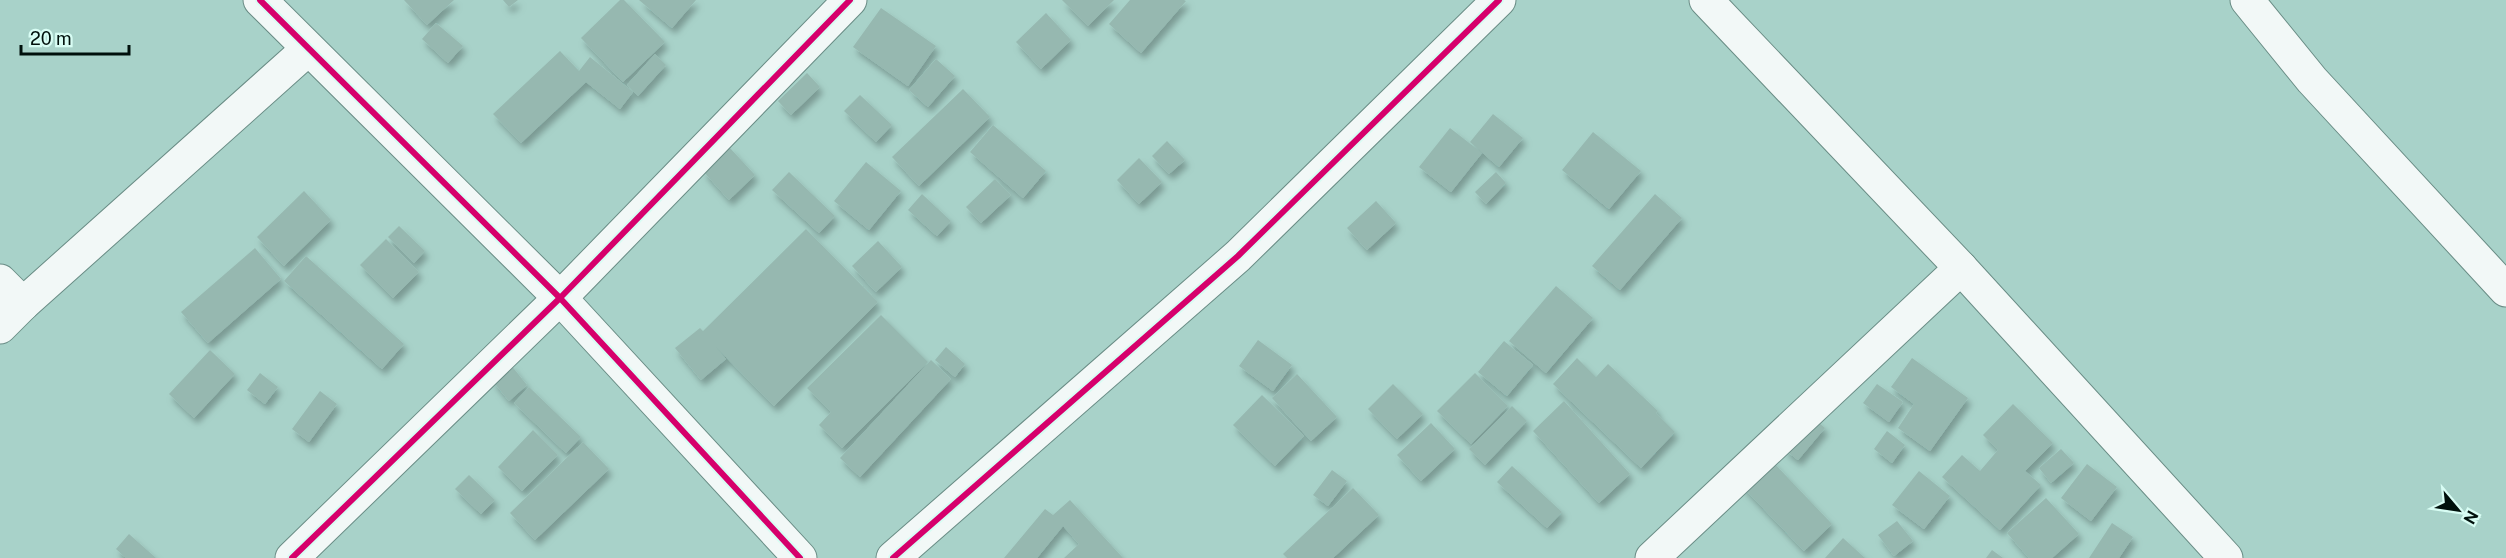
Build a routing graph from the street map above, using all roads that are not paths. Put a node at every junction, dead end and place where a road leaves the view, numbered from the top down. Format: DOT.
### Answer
graph roads {
  1 [pos="260,0"];
  2 [pos="1499,0"];
  3 [pos="1706,0"];
  4 [pos="2247,0"];
  5 [pos="833,6"];
  6 [pos="308,49"];
  7 [pos="1961,268"];
  8 [pos="0,281"];
  9 [pos="2506,290"];
  10 [pos="560,298"];
  11 [pos="23,304"];
  12 [pos="0,327"];
  13 [pos="2223,557"];
  14 [pos="292,558"];
  15 [pos="800,558"];
  16 [pos="893,558"];
  17 [pos="1652,558"];
  1 -- 6 [label="street"];
  2 -- 16 [label="street"];
  3 -- 7 [label="street"];
  4 -- 9 [label="street"];
  5 -- 10 [label="street"];
  6 -- 10 [label="street"];
  6 -- 11 [label="street"];
  7 -- 13 [label="street"];
  7 -- 17 [label="street"];
  8 -- 11 [label="street"];
  10 -- 14 [label="street"];
  10 -- 15 [label="street"];
  11 -- 12 [label="street"];
}
